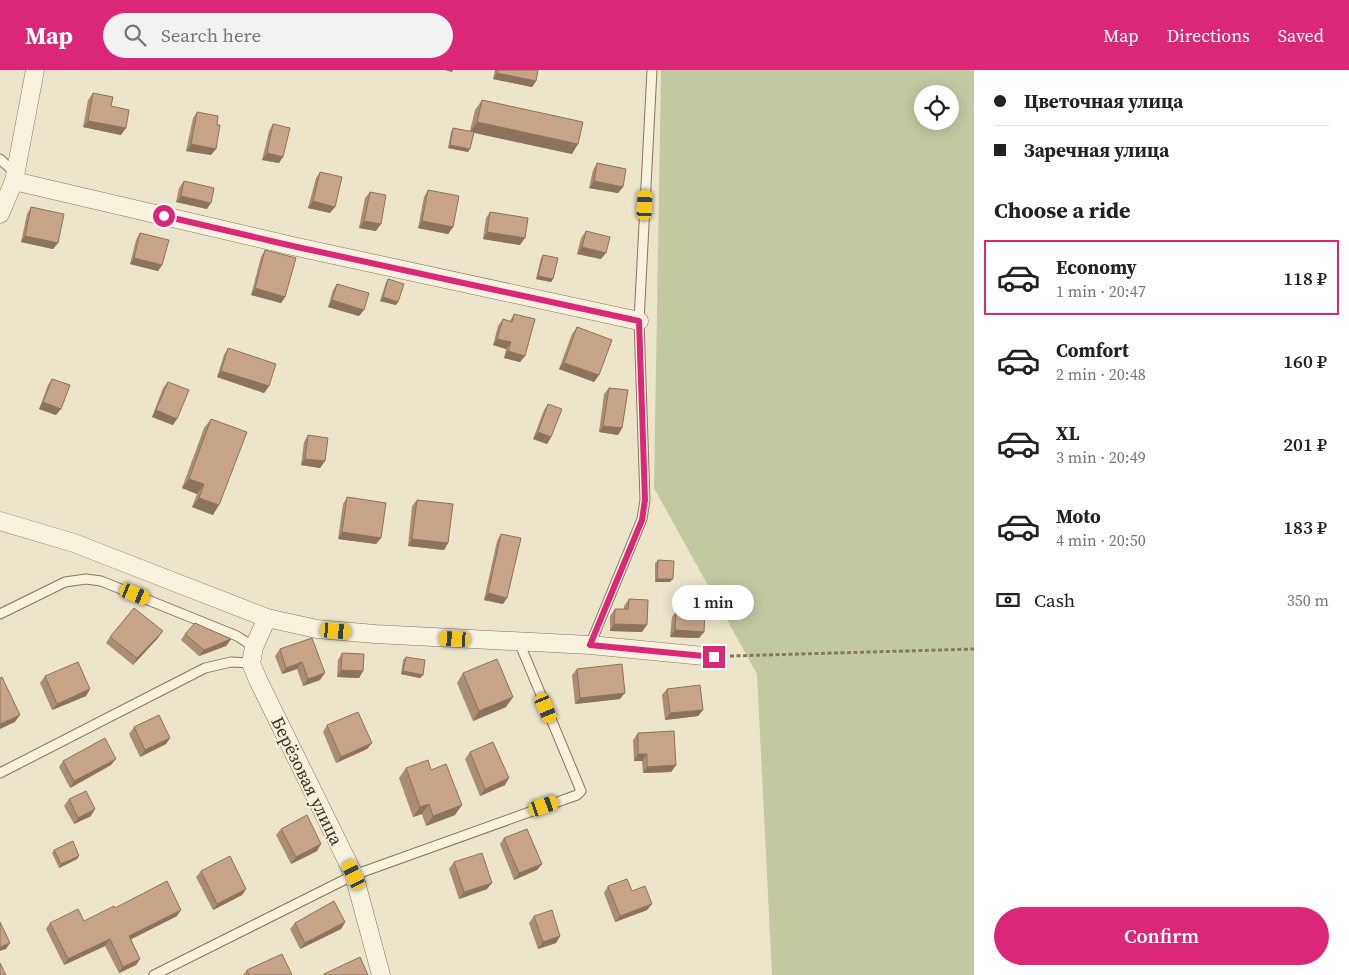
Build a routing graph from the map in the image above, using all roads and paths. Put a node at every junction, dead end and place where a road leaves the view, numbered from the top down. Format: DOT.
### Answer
graph roads {
  1 [pos="35,70"];
  2 [pos="652,70"];
  3 [pos="0,159"];
  4 [pos="15,177"];
  5 [pos="0,214"];
  6 [pos="639,321"];
  7 [pos="0,521"];
  8 [pos="0,614"];
  9 [pos="267,618"];
  10 [pos="519,642"];
  11 [pos="590,645"];
  12 [pos="974,649"];
  13 [pos="253,655"];
  14 [pos="714,657"];
  15 [pos="0,774"];
  16 [pos="354,875"];
  17 [pos="154,975"];
  18 [pos="381,975"];
  1 -- 4 [label="street"];
  2 -- 6 [label="lane"];
  3 -- 4 [label="lane"];
  4 -- 5 [label="street"];
  4 -- 6 [label="street"];
  6 -- 11 [label="lane"];
  7 -- 9 [label="street"];
  8 -- 13 [label="lane"];
  9 -- 10 [label="street"];
  9 -- 13 [label="street"];
  10 -- 11 [label="street"];
  10 -- 16 [label="lane"];
  11 -- 14 [label="street"];
  12 -- 14 [label="path"];
  13 -- 15 [label="lane"];
  13 -- 16 [label="street, Берёзовая улица"];
  16 -- 17 [label="lane"];
  16 -- 18 [label="street, Берёзовая улица"];
}
